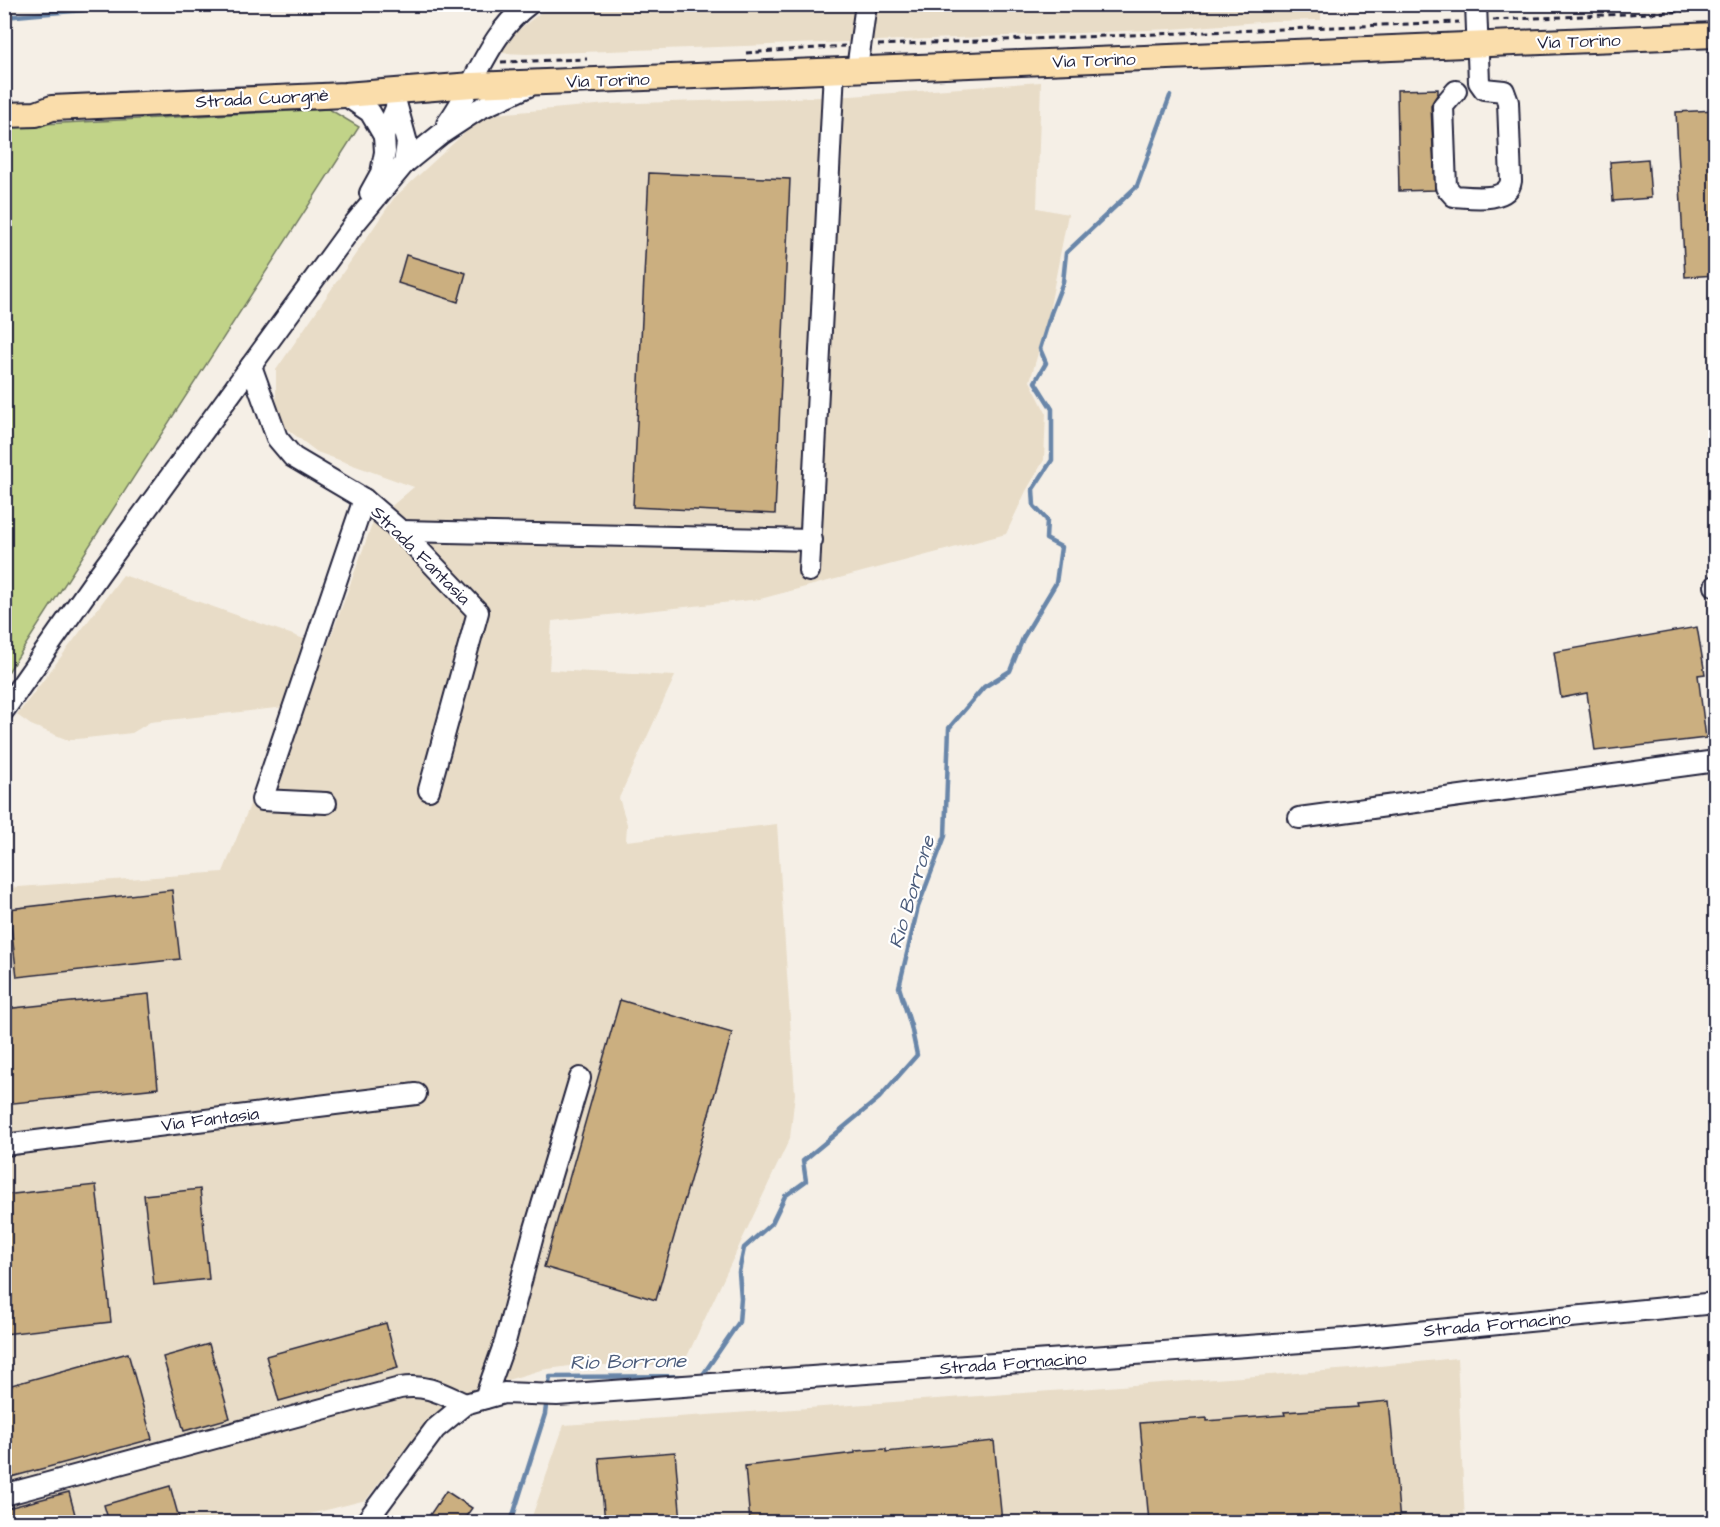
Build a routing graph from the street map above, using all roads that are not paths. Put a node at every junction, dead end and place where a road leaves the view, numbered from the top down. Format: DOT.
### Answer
graph roads {
  1 [pos="529,4"];
  2 [pos="866,4"];
  3 [pos="1477,13"];
  4 [pos="1716,35"];
  5 [pos="1478,45"];
  6 [pos="846,70"];
  7 [pos="477,74"];
  8 [pos="537,82"];
  9 [pos="1456,91"];
  10 [pos="345,95"];
  11 [pos="395,100"];
  12 [pos="4,102"];
  13 [pos="52,108"];
  14 [pos="4,115"];
  15 [pos="441,134"];
  16 [pos="384,136"];
  17 [pos="404,164"];
  18 [pos="355,223"];
  19 [pos="251,366"];
  20 [pos="364,499"];
  21 [pos="400,531"];
  22 [pos="812,540"];
  23 [pos="809,571"];
  24 [pos="4,710"];
  25 [pos="1716,760"];
  26 [pos="429,790"];
  27 [pos="326,803"];
  28 [pos="1299,818"];
  29 [pos="580,1078"];
  30 [pos="416,1094"];
  31 [pos="4,1144"];
  32 [pos="1716,1303"];
  33 [pos="485,1398"];
  34 [pos="465,1404"];
  35 [pos="4,1495"];
  36 [pos="366,1522"];
  1 -- 7 [label="street"];
  2 -- 6 [label="street"];
  3 -- 5 [label="street"];
  4 -- 5 [label="main road, Via Torino"];
  5 -- 6 [label="main road, Via Torino"];
  5 -- 9 [label="street"];
  6 -- 8 [label="main road, Via Torino"];
  6 -- 22 [label="street"];
  7 -- 8 [label="main road, Via Torino"];
  7 -- 11 [label="main road, Strada Cuorgnè"];
  7 -- 15 [label="street"];
  8 -- 15 [label="street"];
  10 -- 11 [label="main road, Strada Cuorgnè"];
  10 -- 13 [label="main road, Strada Cuorgnè"];
  10 -- 16 [label="street"];
  11 -- 16 [label="street"];
  11 -- 17 [label="street"];
  12 -- 13 [label="main road, Strada Cuorgnè"];
  13 -- 14 [label="main road, Strada Cuorgnè"];
  15 -- 17 [label="street"];
  16 -- 18 [label="street"];
  17 -- 18 [label="street"];
  18 -- 19 [label="street"];
  19 -- 20 [label="street, Strada Fantasia"];
  19 -- 24 [label="street"];
  20 -- 21 [label="street, Strada Fantasia"];
  20 -- 27 [label="street"];
  21 -- 22 [label="street"];
  21 -- 26 [label="street, Strada Fantasia"];
  22 -- 23 [label="street"];
  25 -- 28 [label="street"];
  29 -- 33 [label="street"];
  30 -- 31 [label="street, Via Fantasia"];
  32 -- 33 [label="street, Strada Fornacino"];
  33 -- 34 [label="street, Strada Fornacino"];
  34 -- 35 [label="street"];
  34 -- 36 [label="street, Strada Fornacino"];
}
